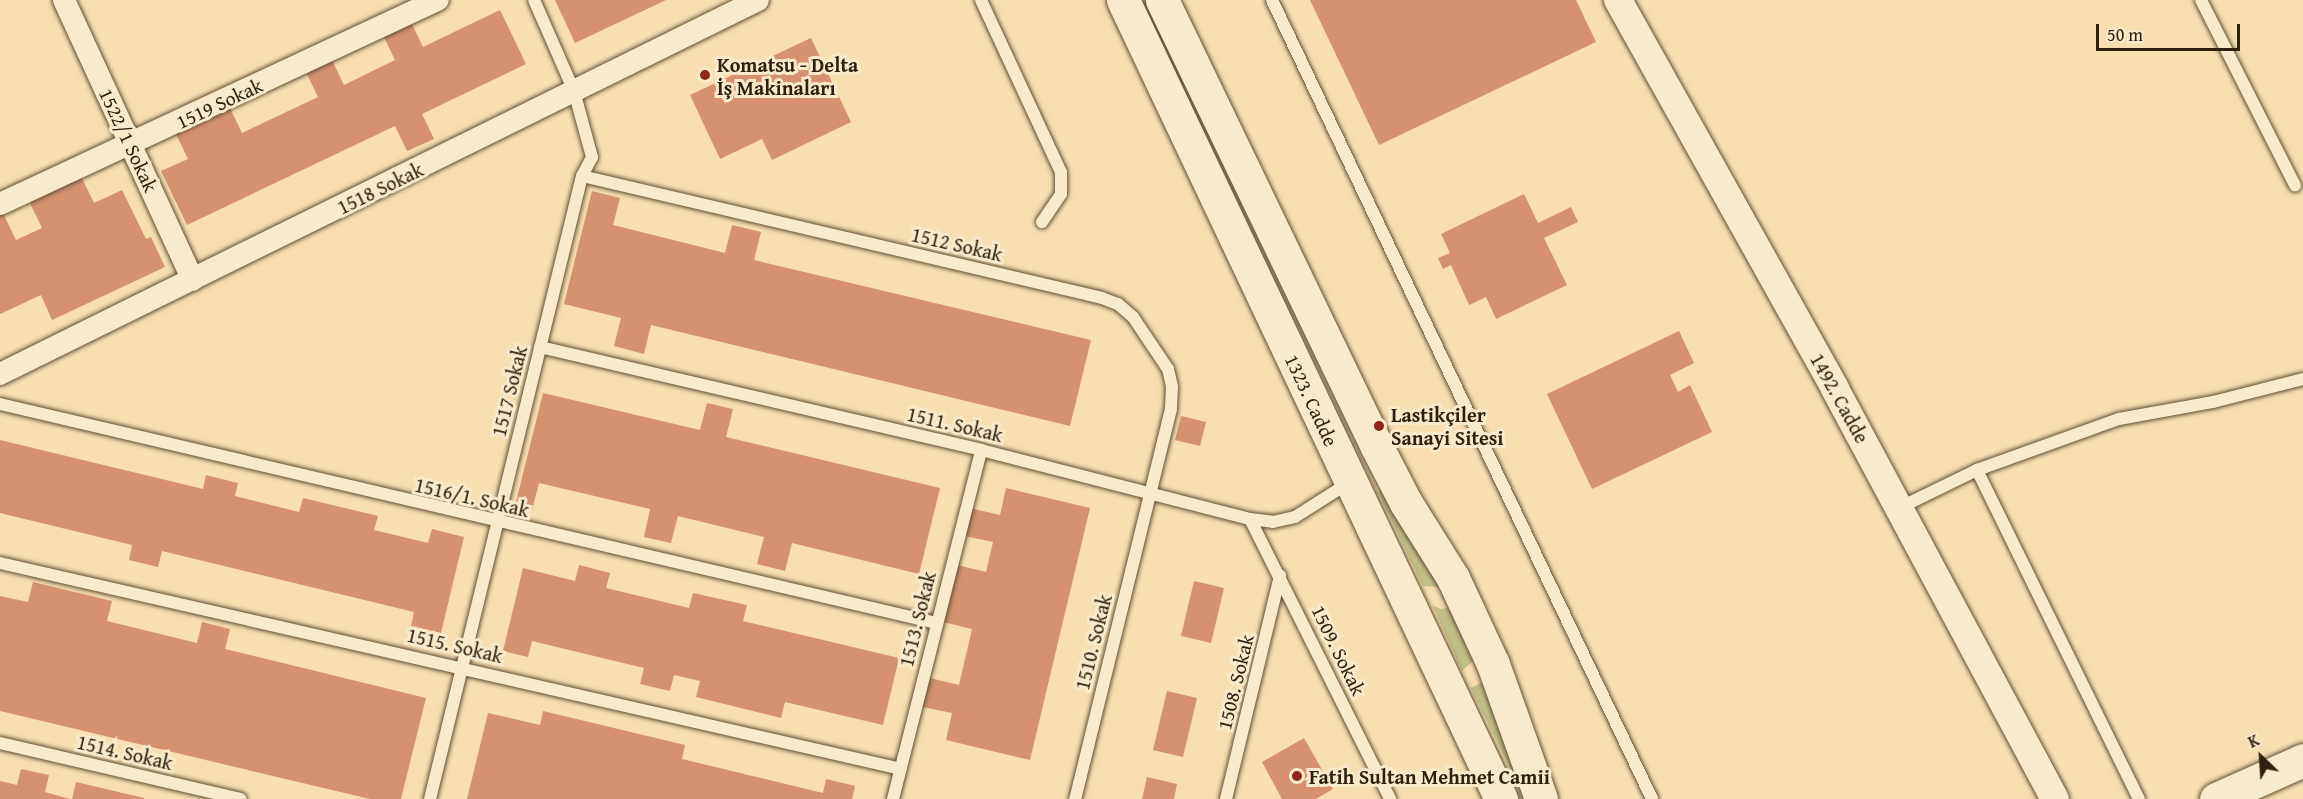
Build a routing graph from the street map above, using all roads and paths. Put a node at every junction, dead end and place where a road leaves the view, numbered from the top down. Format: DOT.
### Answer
graph roads {
  1 [pos="64,0"];
  2 [pos="438,0"];
  3 [pos="534,0"];
  4 [pos="758,0"];
  5 [pos="981,0"];
  6 [pos="1123,0"];
  7 [pos="1162,0"];
  8 [pos="1272,0"];
  9 [pos="1618,0"];
  10 [pos="2201,0"];
  11 [pos="574,91"];
  12 [pos="132,145"];
  13 [pos="582,176"];
  14 [pos="2295,185"];
  15 [pos="0,204"];
  16 [pos="1042,222"];
  17 [pos="193,280"];
  18 [pos="540,347"];
  19 [pos="0,374"];
  20 [pos="2303,379"];
  21 [pos="0,404"];
  22 [pos="981,450"];
  23 [pos="1386,465"];
  24 [pos="1977,470"];
  25 [pos="1351,481"];
  26 [pos="1150,494"];
  27 [pos="1899,508"];
  28 [pos="1250,519"];
  29 [pos="497,523"];
  30 [pos="0,563"];
  31 [pos="1280,575"];
  32 [pos="1453,578"];
  33 [pos="1405,597"];
  34 [pos="936,623"];
  35 [pos="1493,664"];
  36 [pos="463,666"];
  37 [pos="1446,685"];
  38 [pos="0,743"];
  39 [pos="2303,760"];
  40 [pos="901,769"];
  41 [pos="241,799"];
  42 [pos="430,799"];
  43 [pos="893,799"];
  44 [pos="1075,799"];
  45 [pos="1227,799"];
  46 [pos="1390,799"];
  47 [pos="1501,799"];
  48 [pos="1541,799"];
  49 [pos="1652,799"];
  50 [pos="2055,799"];
  51 [pos="2139,799"];
  52 [pos="2216,799"];
  1 -- 12 [label="street, 1522/1 Sokak"];
  2 -- 12 [label="street, 1519 Sokak"];
  3 -- 11 [label="lane, 1517 Sokak"];
  4 -- 11 [label="street, 1518 Sokak"];
  5 -- 16 [label="lane"];
  6 -- 25 [label="main road, 1323. Cadde"];
  7 -- 23 [label="main road"];
  8 -- 49 [label="lane"];
  9 -- 27 [label="street, 1492. Cadde"];
  10 -- 14 [label="lane"];
  11 -- 13 [label="lane, 1517 Sokak"];
  11 -- 17 [label="street, 1518 Sokak"];
  12 -- 15 [label="street, 1519 Sokak"];
  12 -- 17 [label="street, 1522/1 Sokak"];
  13 -- 18 [label="lane, 1517 Sokak"];
  13 -- 26 [label="lane, 1512 Sokak"];
  17 -- 19 [label="street, 1518 Sokak"];
  18 -- 22 [label="lane, 1511. Sokak"];
  18 -- 29 [label="lane, 1517 Sokak"];
  20 -- 24 [label="lane"];
  21 -- 29 [label="lane, 1516/1. Sokak"];
  22 -- 26 [label="lane, 1511. Sokak"];
  22 -- 34 [label="lane, 1513. Sokak"];
  23 -- 25 [label="main road"];
  23 -- 32 [label="main road"];
  24 -- 27 [label="lane"];
  24 -- 51 [label="lane"];
  25 -- 28 [label="lane, 1511. Sokak"];
  25 -- 33 [label="main road, 1323. Cadde"];
  26 -- 28 [label="lane, 1511. Sokak"];
  26 -- 44 [label="lane, 1510. Sokak"];
  27 -- 50 [label="street, 1492. Cadde"];
  28 -- 31 [label="lane, 1509. Sokak"];
  29 -- 34 [label="lane, 1516/1. Sokak"];
  29 -- 36 [label="lane, 1517 Sokak"];
  30 -- 36 [label="lane, 1515. Sokak"];
  31 -- 45 [label="lane, 1508. Sokak"];
  31 -- 46 [label="lane, 1509. Sokak"];
  32 -- 33 [label="main road"];
  32 -- 35 [label="main road"];
  33 -- 37 [label="main road, 1323. Cadde"];
  34 -- 40 [label="lane, 1513. Sokak"];
  35 -- 37 [label="main road"];
  35 -- 48 [label="main road"];
  36 -- 40 [label="lane, 1515. Sokak"];
  36 -- 42 [label="lane, 1517 Sokak"];
  37 -- 47 [label="main road, 1323. Cadde"];
  38 -- 41 [label="lane, 1514. Sokak"];
  39 -- 52 [label="main road"];
  40 -- 43 [label="lane, 1513. Sokak"];
}
